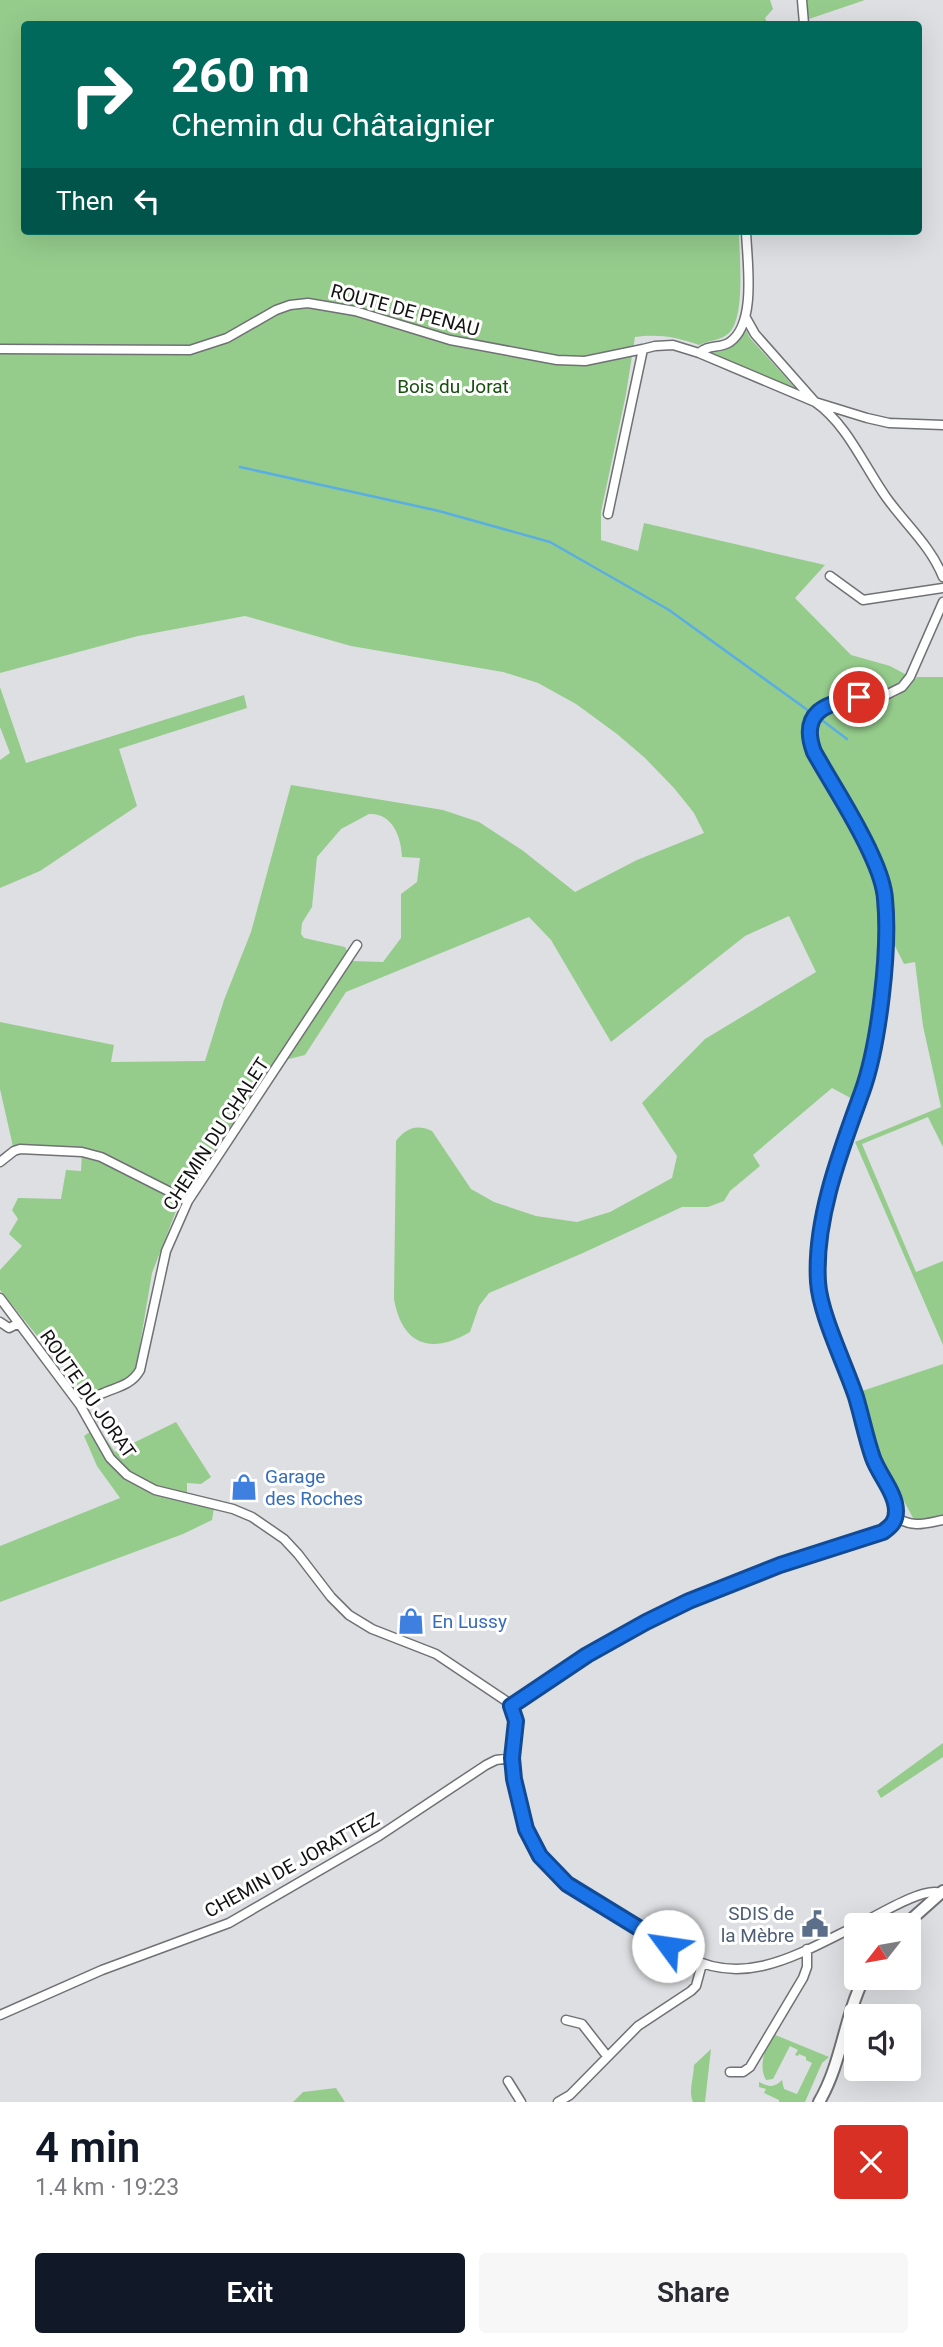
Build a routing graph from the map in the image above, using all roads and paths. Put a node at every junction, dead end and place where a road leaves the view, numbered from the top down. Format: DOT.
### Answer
graph roads {
  1 [pos="803,0"];
  2 [pos="804,21"];
  3 [pos="746,235"];
  4 [pos="746,318"];
  5 [pos="0,349"];
  6 [pos="643,349"];
  7 [pos="699,353"];
  8 [pos="815,402"];
  9 [pos="943,425"];
  10 [pos="608,514"];
  11 [pos="830,576"];
  12 [pos="943,577"];
  13 [pos="943,588"];
  14 [pos="943,602"];
  15 [pos="357,945"];
  16 [pos="0,1161"];
  17 [pos="188,1201"];
  18 [pos="0,1298"];
  19 [pos="0,1322"];
  20 [pos="19,1323"];
  21 [pos="80,1405"];
  22 [pos="895,1517"];
  23 [pos="943,1520"];
  24 [pos="511,1706"];
  25 [pos="512,1758"];
  26 [pos="942,1892"];
  27 [pos="883,1913"];
  28 [pos="918,1913"];
  29 [pos="844,1931"];
  30 [pos="807,1949"];
  31 [pos="702,1964"];
  32 [pos="859,1990"];
  33 [pos="0,2015"];
  34 [pos="566,2020"];
  35 [pos="607,2056"];
  36 [pos="730,2072"];
  37 [pos="508,2081"];
  38 [pos="569,2095"];
  39 [pos="521,2102"];
  40 [pos="558,2102"];
  41 [pos="577,2102"];
  42 [pos="819,2102"];
  1 -- 2 [label="street"];
  3 -- 4 [label="street"];
  4 -- 7 [label="street"];
  4 -- 8 [label="street"];
  5 -- 6 [label="street, ROUTE DE PENAU"];
  6 -- 7 [label="street, ROUTE DE PENAU"];
  6 -- 10 [label="street"];
  7 -- 8 [label="street, ROUTE DE PENAU"];
  8 -- 9 [label="street, ROUTE DE PENAU"];
  8 -- 12 [label="street"];
  11 -- 13 [label="street"];
  14 -- 22 [label="street"];
  15 -- 17 [label="street, CHEMIN DU CHALET"];
  16 -- 17 [label="street"];
  17 -- 21 [label="street, CHEMIN DU CHALET"];
  18 -- 20 [label="street, ROUTE DU JORAT"];
  19 -- 20 [label="street"];
  20 -- 21 [label="street, ROUTE DU JORAT"];
  21 -- 24 [label="street, ROUTE DU JORAT"];
  22 -- 23 [label="street"];
  22 -- 24 [label="street"];
  24 -- 25 [label="street"];
  25 -- 31 [label="street"];
  25 -- 33 [label="street, CHEMIN DE JORATTEZ"];
  26 -- 27 [label="street"];
  26 -- 28 [label="main road"];
  29 -- 30 [label="street"];
  30 -- 31 [label="street"];
  30 -- 36 [label="street"];
  31 -- 35 [label="street"];
  32 -- 42 [label="main road"];
  34 -- 35 [label="street"];
  35 -- 38 [label="street"];
  37 -- 39 [label="street"];
  38 -- 40 [label="street"];
  38 -- 41 [label="street"];
}
